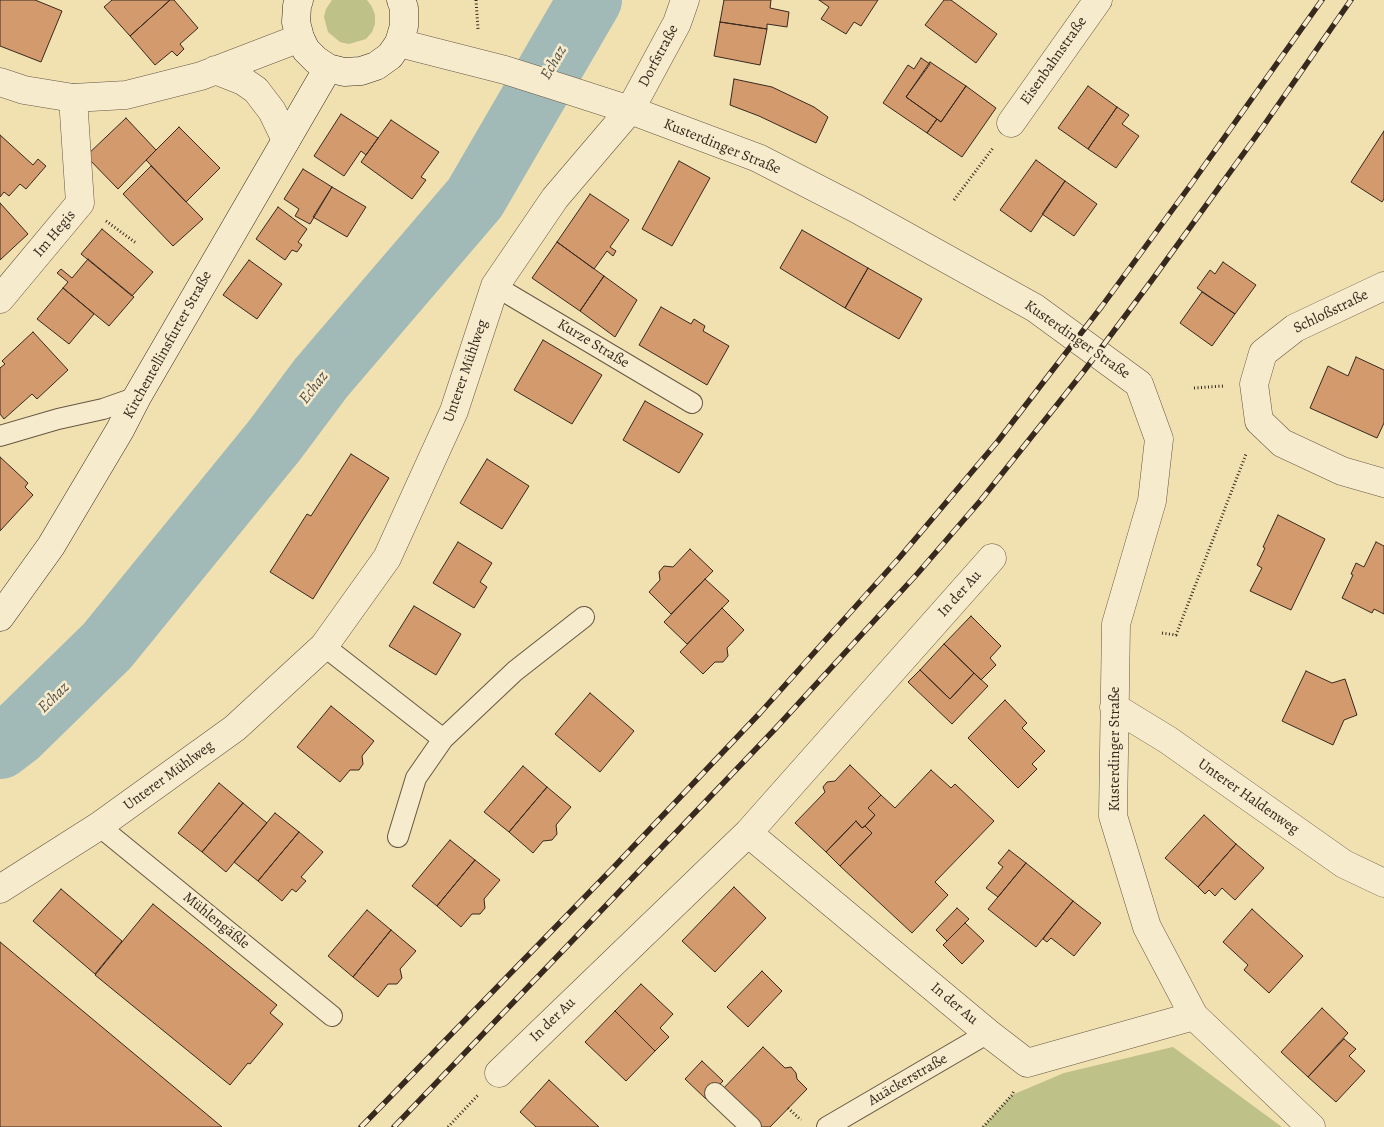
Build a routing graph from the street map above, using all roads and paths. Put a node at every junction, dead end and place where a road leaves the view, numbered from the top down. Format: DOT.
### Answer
graph roads {
  1 [pos="299,0"];
  2 [pos="401,0"];
  3 [pos="685,0"];
  4 [pos="1098,0"];
  5 [pos="300,38"];
  6 [pos="399,43"];
  7 [pos="328,68"];
  8 [pos="214,70"];
  9 [pos="0,82"];
  10 [pos="73,98"];
  11 [pos="630,110"];
  12 [pos="1011,123"];
  13 [pos="286,140"];
  14 [pos="989,154"];
  15 [pos="954,200"];
  16 [pos="80,203"];
  17 [pos="136,243"];
  18 [pos="495,286"];
  19 [pos="1384,286"];
  20 [pos="0,299"];
  21 [pos="137,397"];
  22 [pos="692,403"];
  23 [pos="1259,421"];
  24 [pos="0,436"];
  25 [pos="1384,483"];
  26 [pos="992,558"];
  27 [pos="0,617"];
  28 [pos="584,617"];
  29 [pos="1162,633"];
  30 [pos="324,646"];
  31 [pos="1114,707"];
  32 [pos="443,739"];
  33 [pos="99,826"];
  34 [pos="748,833"];
  35 [pos="398,837"];
  36 [pos="1384,883"];
  37 [pos="0,890"];
  38 [pos="332,1016"];
  39 [pos="1194,1016"];
  40 [pos="988,1033"];
  41 [pos="1027,1063"];
  42 [pos="499,1073"];
  43 [pos="716,1093"];
  44 [pos="448,1127"];
  45 [pos="751,1127"];
  46 [pos="827,1127"];
  47 [pos="983,1127"];
  48 [pos="1311,1127"];
  1 -- 5 [label="street"];
  2 -- 6 [label="street"];
  3 -- 11 [label="street, Dorfstraße"];
  4 -- 12 [label="street, Eisenbahnstraße"];
  5 -- 7 [label="street"];
  5 -- 8 [label="street"];
  6 -- 7 [label="street"];
  6 -- 11 [label="street, Kusterdinger Straße"];
  7 -- 13 [label="street, Kirchentellinsfurter Straße"];
  8 -- 10 [label="street"];
  8 -- 13 [label="street"];
  9 -- 10 [label="street"];
  10 -- 16 [label="street, Im Hegis"];
  11 -- 18 [label="street, Unterer Mühlweg"];
  11 -- 31 [label="street, Kusterdinger Straße"];
  13 -- 21 [label="street, Kirchentellinsfurter Straße"];
  14 -- 15 [label="path"];
  16 -- 17 [label="path"];
  16 -- 20 [label="street, Im Hegis"];
  18 -- 22 [label="lane, Kurze Straße"];
  18 -- 30 [label="street, Unterer Mühlweg"];
  19 -- 23 [label="street, Schloßstraße"];
  21 -- 24 [label="lane"];
  21 -- 27 [label="street, Kirchentellinsfurter Straße"];
  23 -- 25 [label="street"];
  23 -- 29 [label="path"];
  26 -- 34 [label="street, In der Au"];
  28 -- 32 [label="lane"];
  30 -- 32 [label="lane"];
  30 -- 33 [label="street, Unterer Mühlweg"];
  31 -- 36 [label="street, Unterer Haldenweg"];
  31 -- 39 [label="street, Kusterdinger Straße"];
  32 -- 35 [label="lane"];
  33 -- 37 [label="street, Unterer Mühlweg"];
  33 -- 38 [label="lane, Mühlengäßle"];
  34 -- 40 [label="street, In der Au"];
  34 -- 42 [label="street, In der Au"];
  39 -- 41 [label="street"];
  39 -- 48 [label="street, Kusterdinger Straße"];
  40 -- 41 [label="street, In der Au"];
  40 -- 46 [label="lane, Auäckerstraße"];
  41 -- 47 [label="path"];
  42 -- 44 [label="path"];
  43 -- 45 [label="lane"];
}
